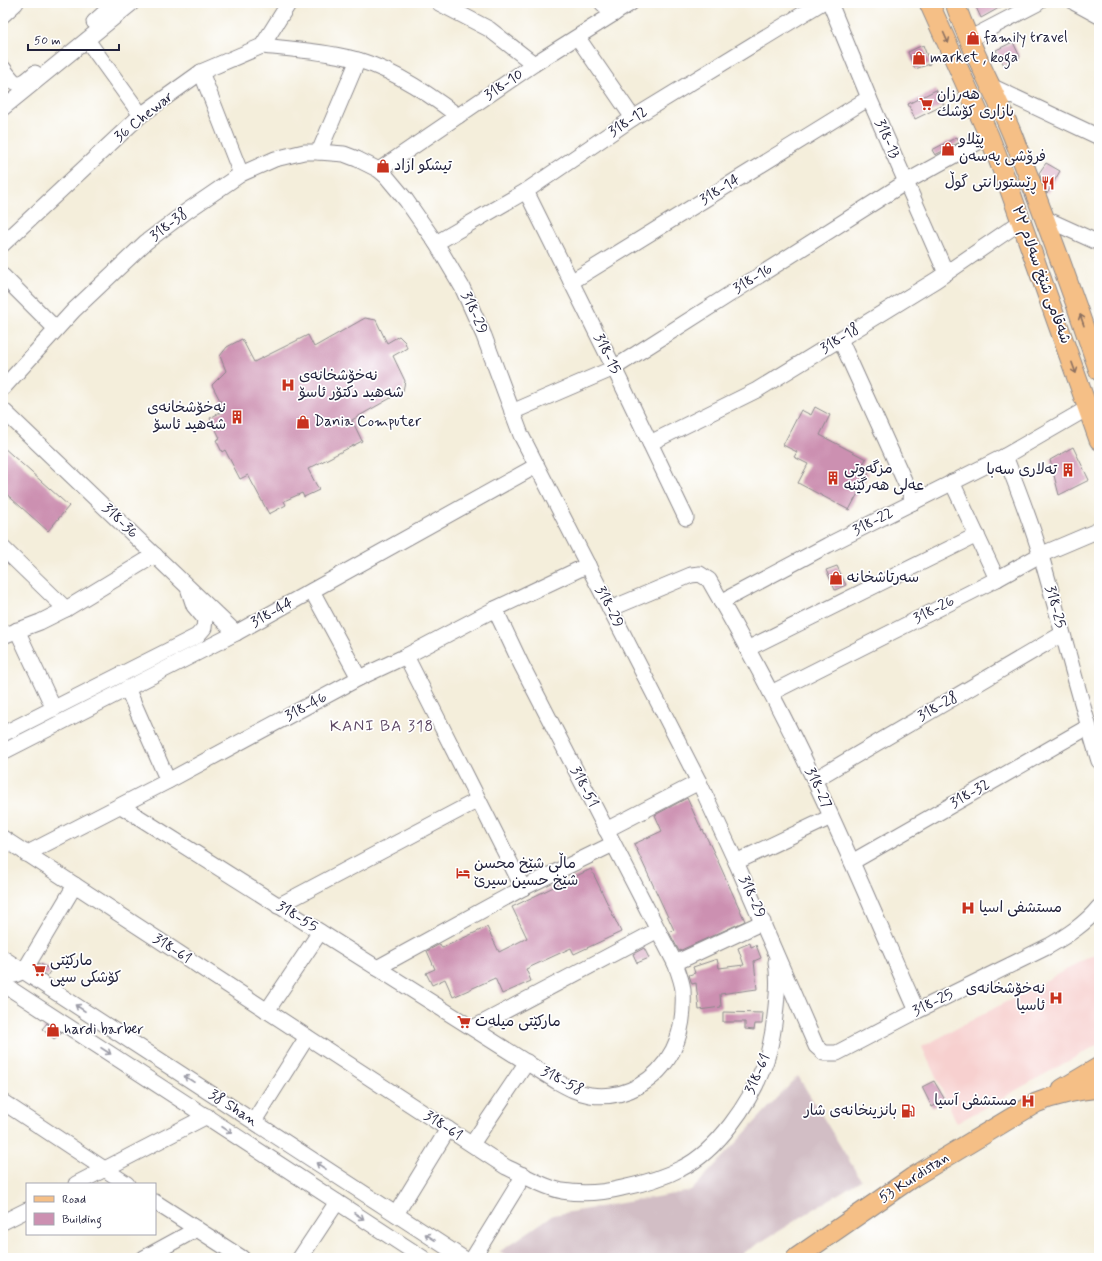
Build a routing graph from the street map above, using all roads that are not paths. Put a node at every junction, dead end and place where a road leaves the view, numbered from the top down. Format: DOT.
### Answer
graph roads {
  1 [pos="16,3"];
  2 [pos="115,3"];
  3 [pos="132,3"];
  4 [pos="289,3"];
  5 [pos="439,3"];
  6 [pos="602,3"];
  7 [pos="632,3"];
  8 [pos="820,3"];
  9 [pos="830,3"];
  10 [pos="929,3"];
  11 [pos="955,3"];
  12 [pos="1038,3"];
  13 [pos="1075,3"];
  14 [pos="614,14"];
  15 [pos="3,15"];
  16 [pos="1099,16"];
  17 [pos="578,38"];
  18 [pos="969,39"];
  19 [pos="87,40"];
  20 [pos="262,46"];
  21 [pos="358,60"];
  22 [pos="534,64"];
  23 [pos="3,68"];
  24 [pos="201,72"];
  25 [pos="991,86"];
  26 [pos="870,98"];
  27 [pos="3,108"];
  28 [pos="141,115"];
  29 [pos="458,116"];
  30 [pos="633,118"];
  31 [pos="989,136"];
  32 [pos="1099,137"];
  33 [pos="319,152"];
  34 [pos="379,170"];
  35 [pos="242,174"];
  36 [pos="906,182"];
  37 [pos="526,190"];
  38 [pos="1044,218"];
  39 [pos="1022,221"];
  40 [pos="436,243"];
  41 [pos="1099,243"];
  42 [pos="3,244"];
  43 [pos="946,274"];
  44 [pos="3,276"];
  45 [pos="571,282"];
  46 [pos="56,329"];
  47 [pos="840,339"];
  48 [pos="614,368"];
  49 [pos="1099,370"];
  50 [pos="3,388"];
  51 [pos="1088,408"];
  52 [pos="3,410"];
  53 [pos="512,412"];
  54 [pos="1099,440"];
  55 [pos="650,443"];
  56 [pos="1005,456"];
  57 [pos="536,466"];
  58 [pos="952,482"];
  59 [pos="914,502"];
  60 [pos="686,518"];
  61 [pos="1099,530"];
  62 [pos="977,535"];
  63 [pos="3,548"];
  64 [pos="155,555"];
  65 [pos="1040,555"];
  66 [pos="588,565"];
  67 [pos="997,579"];
  68 [pos="187,586"];
  69 [pos="312,591"];
  70 [pos="721,602"];
  71 [pos="66,609"];
  72 [pos="495,609"];
  73 [pos="610,609"];
  74 [pos="17,630"];
  75 [pos="236,633"];
  76 [pos="1062,634"];
  77 [pos="3,636"];
  78 [pos="747,649"];
  79 [pos="406,656"];
  80 [pos="359,678"];
  81 [pos="127,688"];
  82 [pos="771,693"];
  83 [pos="54,709"];
  84 [pos="1088,727"];
  85 [pos="3,734"];
  86 [pos="3,752"];
  87 [pos="1099,761"];
  88 [pos="814,780"];
  89 [pos="168,781"];
  90 [pos="699,782"];
  91 [pos="478,800"];
  92 [pos="121,806"];
  93 [pos="831,817"];
  94 [pos="606,830"];
  95 [pos="3,838"];
  96 [pos="613,844"];
  97 [pos="26,854"];
  98 [pos="736,862"];
  99 [pos="852,862"];
  100 [pos="75,885"];
  101 [pos="523,888"];
  102 [pos="278,906"];
  103 [pos="1099,907"];
  104 [pos="763,922"];
  105 [pos="658,930"];
  106 [pos="320,932"];
  107 [pos="769,936"];
  108 [pos="3,958"];
  109 [pos="675,963"];
  110 [pos="377,968"];
  111 [pos="24,971"];
  112 [pos="3,980"];
  113 [pos="3,984"];
  114 [pos="267,1011"];
  115 [pos="917,1011"];
  116 [pos="473,1028"];
  117 [pos="307,1037"];
  118 [pos="824,1053"];
  119 [pos="527,1062"];
  120 [pos="1099,1067"];
  121 [pos="1099,1088"];
  122 [pos="1099,1096"];
  123 [pos="3,1102"];
  124 [pos="1036,1103"];
  125 [pos="207,1116"];
  126 [pos="254,1121"];
  127 [pos="448,1129"];
  128 [pos="472,1144"];
  129 [pos="104,1170"];
  130 [pos="524,1175"];
  131 [pos="78,1183"];
  132 [pos="125,1183"];
  133 [pos="338,1202"];
  134 [pos="156,1203"];
  135 [pos="26,1210"];
  136 [pos="396,1214"];
  137 [pos="3,1222"];
  138 [pos="197,1229"];
  139 [pos="144,1258"];
  140 [pos="242,1258"];
  141 [pos="300,1258"];
  142 [pos="423,1258"];
  143 [pos="463,1258"];
  144 [pos="473,1258"];
  145 [pos="796,1258"];
  1 -- 15 [label="street"];
  2 -- 23 [label="street"];
  3 -- 19 [label="street"];
  4 -- 20 [label="street"];
  5 -- 22 [label="street"];
  6 -- 14 [label="street"];
  7 -- 14 [label="street, 318-10"];
  8 -- 30 [label="street, 318-12"];
  9 -- 26 [label="street, 318-13"];
  10 -- 31 [label="main road, شەقامی شێخ سەلام ٣٣, one-way"];
  11 -- 18 [label="main road, شەقامی شێخ سەلام ٣٣"];
  12 -- 18 [label="street"];
  13 -- 16 [label="street"];
  14 -- 17 [label="street, 318-10"];
  17 -- 22 [label="street, 318-10"];
  17 -- 30 [label="street"];
  18 -- 25 [label="main road, شەقامی شێخ سەلام ٣٣"];
  19 -- 27 [label="street"];
  19 -- 28 [label="street"];
  20 -- 21 [label="street"];
  20 -- 24 [label="street, 36 Chewar"];
  21 -- 29 [label="street"];
  21 -- 33 [label="street"];
  22 -- 29 [label="street, 318-10"];
  24 -- 28 [label="street, 36 Chewar"];
  24 -- 35 [label="street"];
  25 -- 32 [label="street"];
  25 -- 38 [label="main road, شەقامی شێخ سەلام ٣٣"];
  26 -- 36 [label="street, 318-13"];
  26 -- 45 [label="street, 318-14"];
  28 -- 42 [label="street, 36 Chewar"];
  29 -- 34 [label="street, 318-10"];
  30 -- 37 [label="street, 318-12"];
  31 -- 36 [label="street, 318-16"];
  31 -- 39 [label="main road, شەقامی شێخ سەلام ٣٣"];
  33 -- 34 [label="street, 318-38"];
  33 -- 35 [label="street, 318-38"];
  34 -- 40 [label="street, 318-29"];
  35 -- 46 [label="street, 318-38"];
  36 -- 43 [label="street, 318-13"];
  36 -- 48 [label="street, 318-16"];
  37 -- 40 [label="street, 318-12"];
  37 -- 45 [label="street, 318-15"];
  38 -- 41 [label="street"];
  49 -- 38 [label="main road, شەقامی شێخ سەلام ٣٣, one-way"];
  39 -- 43 [label="street, 318-18"];
  39 -- 51 [label="main road, شەقامی شێخ سەلام ٣٣, one-way"];
  40 -- 53 [label="street, 318-29"];
  43 -- 47 [label="street, 318-18"];
  44 -- 46 [label="street"];
  45 -- 48 [label="street, 318-15"];
  46 -- 50 [label="street, 318-38"];
  47 -- 55 [label="street, 318-18"];
  47 -- 59 [label="street"];
  48 -- 53 [label="street, 318-16"];
  48 -- 55 [label="street, 318-15"];
  51 -- 54 [label="main road, شەقامی شێخ سەلام ٣٣"];
  51 -- 56 [label="street, 318-22"];
  52 -- 64 [label="street, 318-36"];
  53 -- 57 [label="street, 318-29"];
  55 -- 60 [label="street, 318-15"];
  56 -- 58 [label="street, 318-22"];
  56 -- 65 [label="street, 318-25"];
  57 -- 66 [label="street, 318-29"];
  57 -- 69 [label="street, 318-44"];
  58 -- 59 [label="street, 318-22"];
  58 -- 62 [label="street"];
  59 -- 70 [label="street, 318-22"];
  61 -- 65 [label="street, 318-26"];
  62 -- 67 [label="street"];
  62 -- 78 [label="street"];
  63 -- 71 [label="street"];
  64 -- 68 [label="street, 318-36"];
  64 -- 71 [label="street"];
  65 -- 67 [label="street, 318-26"];
  65 -- 76 [label="street, 318-25"];
  66 -- 72 [label="street, 318-46"];
  66 -- 73 [label="street, 318-29"];
  67 -- 82 [label="street, 318-26"];
  68 -- 75 [label="street, 318-36"];
  68 -- 83 [label="street"];
  69 -- 75 [label="street, 318-44"];
  69 -- 80 [label="street"];
  70 -- 73 [label="street, 318-27"];
  70 -- 78 [label="street, 318-27"];
  71 -- 74 [label="street"];
  72 -- 79 [label="street, 318-46"];
  72 -- 94 [label="street, 318-51"];
  73 -- 90 [label="street, 318-29"];
  74 -- 77 [label="street"];
  74 -- 83 [label="street"];
  75 -- 81 [label="street, 318-44"];
  76 -- 84 [label="street, 318-25"];
  76 -- 88 [label="street, 318-28"];
  78 -- 82 [label="street, 318-27"];
  79 -- 80 [label="street, 318-46"];
  79 -- 91 [label="street"];
  80 -- 89 [label="street, 318-46"];
  81 -- 86 [label="street, 318-44"];
  81 -- 89 [label="street"];
  82 -- 88 [label="street, 318-27"];
  83 -- 85 [label="street"];
  84 -- 87 [label="street, 318-25"];
  84 -- 99 [label="street, 318-32"];
  88 -- 93 [label="street, 318-27"];
  89 -- 92 [label="street, 318-46"];
  90 -- 94 [label="street"];
  90 -- 98 [label="street, 318-29"];
  91 -- 101 [label="street"];
  91 -- 102 [label="street"];
  92 -- 97 [label="street, 318-46"];
  92 -- 102 [label="street, 318-55"];
  93 -- 98 [label="street"];
  93 -- 99 [label="street, 318-27"];
  94 -- 96 [label="street, 318-51"];
  95 -- 97 [label="street, 318-61"];
  96 -- 101 [label="street"];
  96 -- 105 [label="street, 318-51"];
  97 -- 100 [label="street, 318-61"];
  98 -- 104 [label="street, 318-29"];
  99 -- 115 [label="street, 318-27"];
  100 -- 111 [label="street"];
  100 -- 114 [label="street, 318-61"];
  101 -- 110 [label="street"];
  102 -- 106 [label="street, 318-55"];
  103 -- 115 [label="street, 318-25"];
  104 -- 107 [label="street, 318-29"];
  104 -- 109 [label="street"];
  105 -- 109 [label="street, 318-51"];
  105 -- 116 [label="street"];
  106 -- 110 [label="street, 318-55"];
  106 -- 114 [label="street"];
  107 -- 118 [label="street, 318-29"];
  107 -- 130 [label="street, 318-61"];
  108 -- 111 [label="street, 38 Shan"];
  109 -- 119 [label="street, 318-58"];
  110 -- 116 [label="street, 318-55"];
  111 -- 112 [label="street"];
  126 -- 111 [label="street, 38 Shan, one-way"];
  113 -- 125 [label="street, 38 Shan, one-way"];
  114 -- 117 [label="street, 318-61"];
  115 -- 118 [label="street, 318-25"];
  116 -- 119 [label="street, 318-58"];
  117 -- 126 [label="street"];
  117 -- 127 [label="street, 318-61"];
  119 -- 128 [label="street"];
  120 -- 124 [label="main road"];
  121 -- 124 [label="main road, 53 Kurdistan"];
  122 -- 124 [label="main road, 53 Kurdistan"];
  123 -- 129 [label="street"];
  124 -- 145 [label="main road, 53 Kurdistan"];
  125 -- 129 [label="street"];
  125 -- 133 [label="street, 38 Shan, one-way"];
  136 -- 126 [label="street, 38 Shan, one-way"];
  127 -- 128 [label="street, 318-61"];
  127 -- 136 [label="street"];
  128 -- 130 [label="street, 318-61"];
  129 -- 131 [label="street"];
  129 -- 132 [label="street"];
  130 -- 144 [label="street"];
  133 -- 141 [label="street"];
  133 -- 142 [label="street, 38 Shan, one-way"];
  134 -- 138 [label="street"];
  135 -- 137 [label="street"];
  143 -- 136 [label="street, 38 Shan, one-way"];
  138 -- 139 [label="street"];
  138 -- 140 [label="street"];
}
